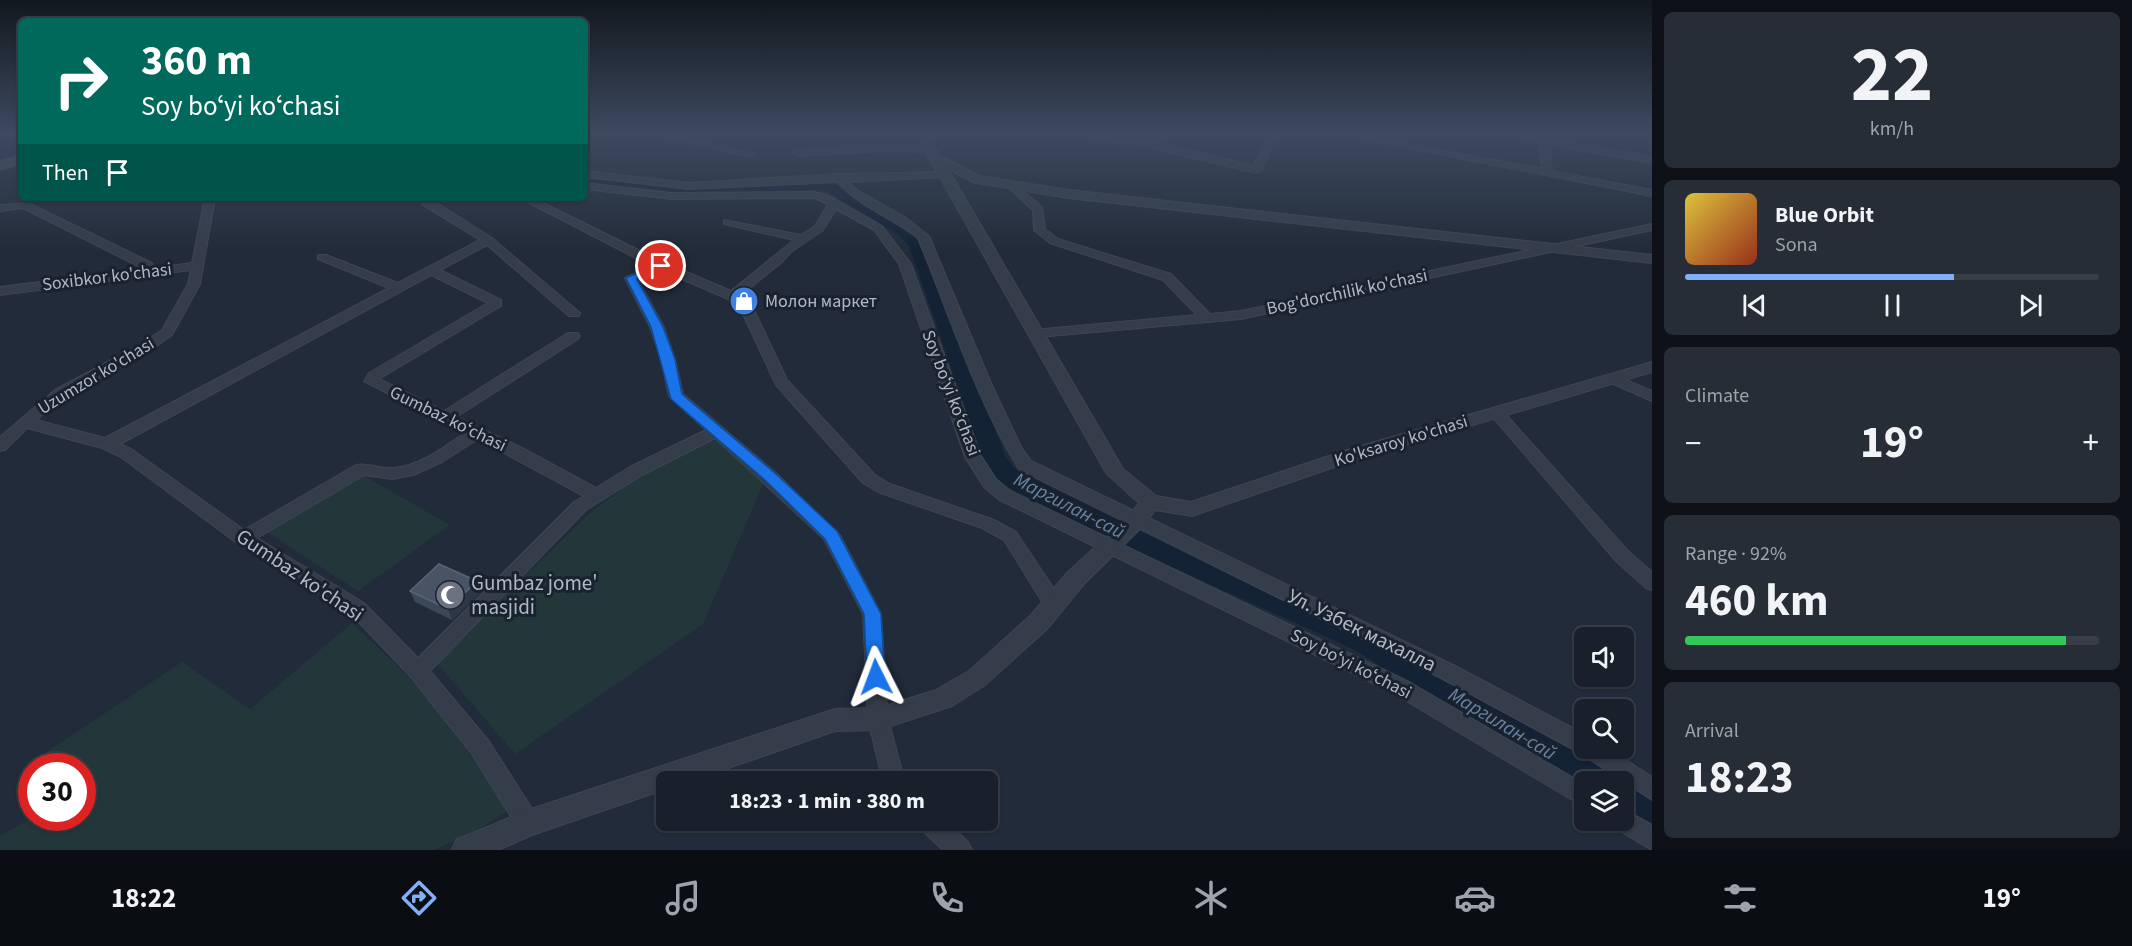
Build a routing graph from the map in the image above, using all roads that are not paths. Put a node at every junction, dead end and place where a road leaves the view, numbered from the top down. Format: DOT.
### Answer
graph roads {
  1 [pos="967,173"];
  2 [pos="1549,173"];
  3 [pos="588,174"];
  4 [pos="945,174"];
  5 [pos="839,177"];
  6 [pos="981,180"];
  7 [pos="1012,185"];
  8 [pos="588,186"];
  9 [pos="1652,193"];
  10 [pos="205,201"];
  11 [pos="426,201"];
  12 [pos="531,201"];
  13 [pos="834,203"];
  14 [pos="0,208"];
  15 [pos="728,222"];
  16 [pos="1652,227"];
  17 [pos="803,239"];
  18 [pos="488,240"];
  19 [pos="1560,248"];
  20 [pos="322,257"];
  21 [pos="1652,259"];
  22 [pos="195,266"];
  23 [pos="661,266"];
  24 [pos="430,270"];
  25 [pos="153,273"];
  26 [pos="19,288"];
  27 [pos="397,288"];
  28 [pos="0,291"];
  29 [pos="732,296"];
  30 [pos="0,301"];
  31 [pos="574,313"];
  32 [pos="1207,318"];
  33 [pos="1038,333"];
  34 [pos="573,336"];
  35 [pos="1652,367"];
  36 [pos="1612,378"];
  37 [pos="1652,397"];
  38 [pos="1496,412"];
  39 [pos="445,417"];
  40 [pos="24,422"];
  41 [pos="715,432"];
  42 [pos="476,433"];
  43 [pos="107,444"];
  44 [pos="0,446"];
  45 [pos="597,496"];
  46 [pos="1150,502"];
  47 [pos="1137,520"];
  48 [pos="243,538"];
  49 [pos="1109,546"];
  50 [pos="1652,584"];
  51 [pos="1053,603"];
  52 [pos="418,671"];
  53 [pos="878,719"];
  54 [pos="1574,741"];
  55 [pos="1605,759"];
  56 [pos="1609,759"];
  57 [pos="891,771"];
  58 [pos="1652,782"];
  59 [pos="1652,789"];
  60 [pos="1574,790"];
  61 [pos="528,823"];
  62 [pos="1634,827"];
  63 [pos="940,831"];
  64 [pos="1652,838"];
  65 [pos="466,850"];
  66 [pos="960,850"];
  1 -- 6 [label="street"];
  2 -- 9 [label="street"];
  3 -- 5 [label="street"];
  4 -- 5 [label="street"];
  4 -- 6 [label="street"];
  4 -- 33 [label="street"];
  5 -- 47 [label="street, Ул. Узбек махалла"];
  6 -- 7 [label="street"];
  7 -- 19 [label="street"];
  7 -- 32 [label="street"];
  8 -- 13 [label="street, Soy boʻyi koʻchasi"];
  10 -- 22 [label="street, Uzumzor ko'chasi"];
  11 -- 18 [label="street"];
  12 -- 23 [label="street"];
  13 -- 17 [label="street"];
  13 -- 49 [label="street, Soy boʻyi koʻchasi"];
  14 -- 25 [label="street"];
  15 -- 17 [label="street"];
  16 -- 19 [label="street, Bog'dorchilik ko'chasi"];
  17 -- 29 [label="street"];
  18 -- 24 [label="street"];
  18 -- 31 [label="street"];
  19 -- 21 [label="street"];
  19 -- 32 [label="street, Bog'dorchilik ko'chasi"];
  20 -- 27 [label="street"];
  22 -- 25 [label="street, Soxibkor ko'chasi"];
  22 -- 40 [label="street, Uzumzor ko'chasi"];
  23 -- 29 [label="street"];
  23 -- 41 [label="street"];
  24 -- 27 [label="street"];
  24 -- 39 [label="street, Gumbaz koʻchasi"];
  25 -- 26 [label="street, Soxibkor ko'chasi"];
  26 -- 28 [label="street, Soxibkor ko'chasi"];
  26 -- 30 [label="street, Soxibkor ko'chasi"];
  27 -- 43 [label="street"];
  29 -- 51 [label="street"];
  32 -- 33 [label="street, Bog'dorchilik ko'chasi"];
  33 -- 46 [label="street"];
  34 -- 39 [label="street"];
  35 -- 36 [label="street, Ko'ksaroy ko'chasi"];
  36 -- 37 [label="street"];
  36 -- 38 [label="street, Ko'ksaroy ko'chasi"];
  38 -- 46 [label="street, Ko'ksaroy ko'chasi"];
  38 -- 50 [label="street"];
  39 -- 42 [label="street, Gumbaz koʻchasi"];
  40 -- 43 [label="street, Gumbaz ko'chasi"];
  40 -- 44 [label="street, Uzumzor ko'chasi"];
  41 -- 45 [label="street"];
  41 -- 53 [label="street"];
  42 -- 45 [label="street, Gumbaz koʻchasi"];
  42 -- 48 [label="street"];
  43 -- 48 [label="street, Gumbaz ko'chasi"];
  45 -- 52 [label="street"];
  46 -- 47 [label="street"];
  47 -- 49 [label="street"];
  47 -- 54 [label="street, Ул. Узбек махалла"];
  48 -- 52 [label="street, Gumbaz ko'chasi"];
  49 -- 51 [label="street"];
  49 -- 60 [label="street, Soy boʻyi koʻchasi"];
  51 -- 53 [label="street"];
  52 -- 61 [label="street, Gumbaz ko'chasi"];
  53 -- 57 [label="street"];
  53 -- 61 [label="street"];
  55 -- 59 [label="street"];
  56 -- 58 [label="street, Ул. Узбек махалла"];
  61 -- 65 [label="street"];
  62 -- 64 [label="street"];
  63 -- 66 [label="street"];
}
